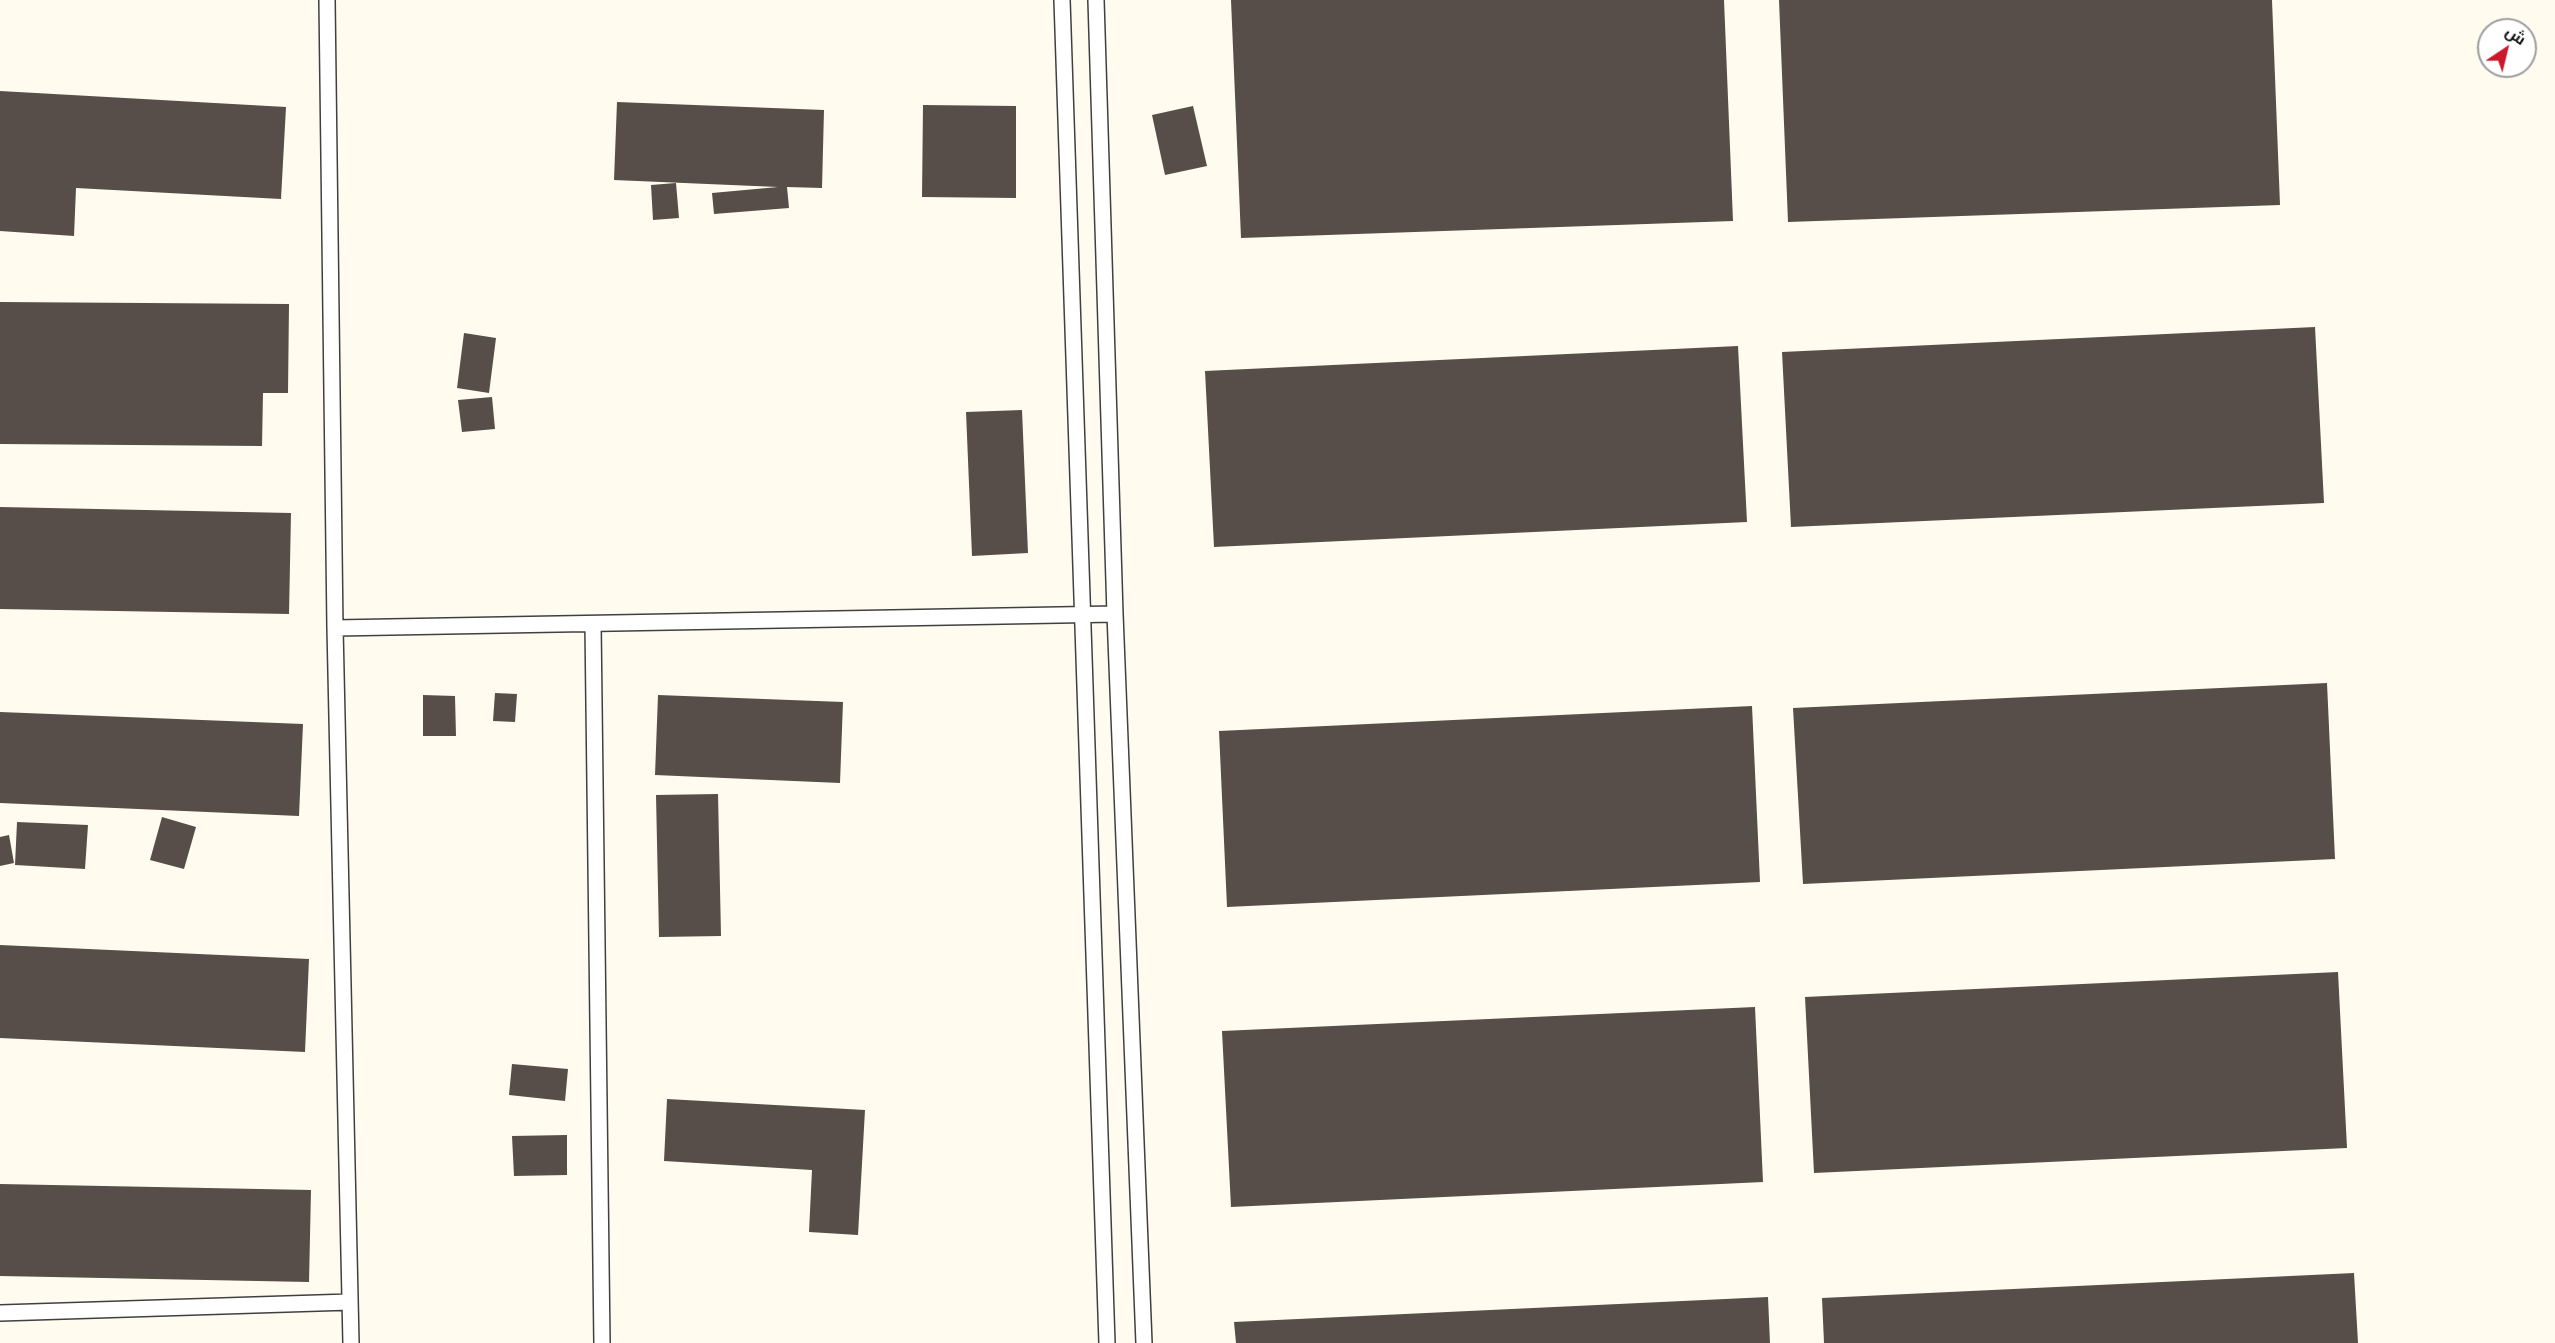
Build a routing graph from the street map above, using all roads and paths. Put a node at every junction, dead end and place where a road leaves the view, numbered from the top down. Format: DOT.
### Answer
graph roads {
  1 [pos="327,0"];
  2 [pos="1062,0"];
  3 [pos="1096,0"];
  4 [pos="1115,614"];
  5 [pos="1083,615"];
  6 [pos="593,624"];
  7 [pos="335,628"];
  8 [pos="350,1302"];
  9 [pos="0,1314"];
  10 [pos="351,1343"];
  11 [pos="602,1343"];
  12 [pos="1107,1343"];
  13 [pos="1144,1343"];
  1 -- 7 [label="lane"];
  2 -- 5 [label="lane"];
  3 -- 4 [label="lane"];
  4 -- 5 [label="lane"];
  4 -- 13 [label="lane"];
  5 -- 6 [label="lane"];
  5 -- 12 [label="lane"];
  6 -- 7 [label="lane"];
  6 -- 11 [label="lane"];
  7 -- 8 [label="lane"];
  8 -- 9 [label="lane"];
  8 -- 10 [label="lane"];
}
